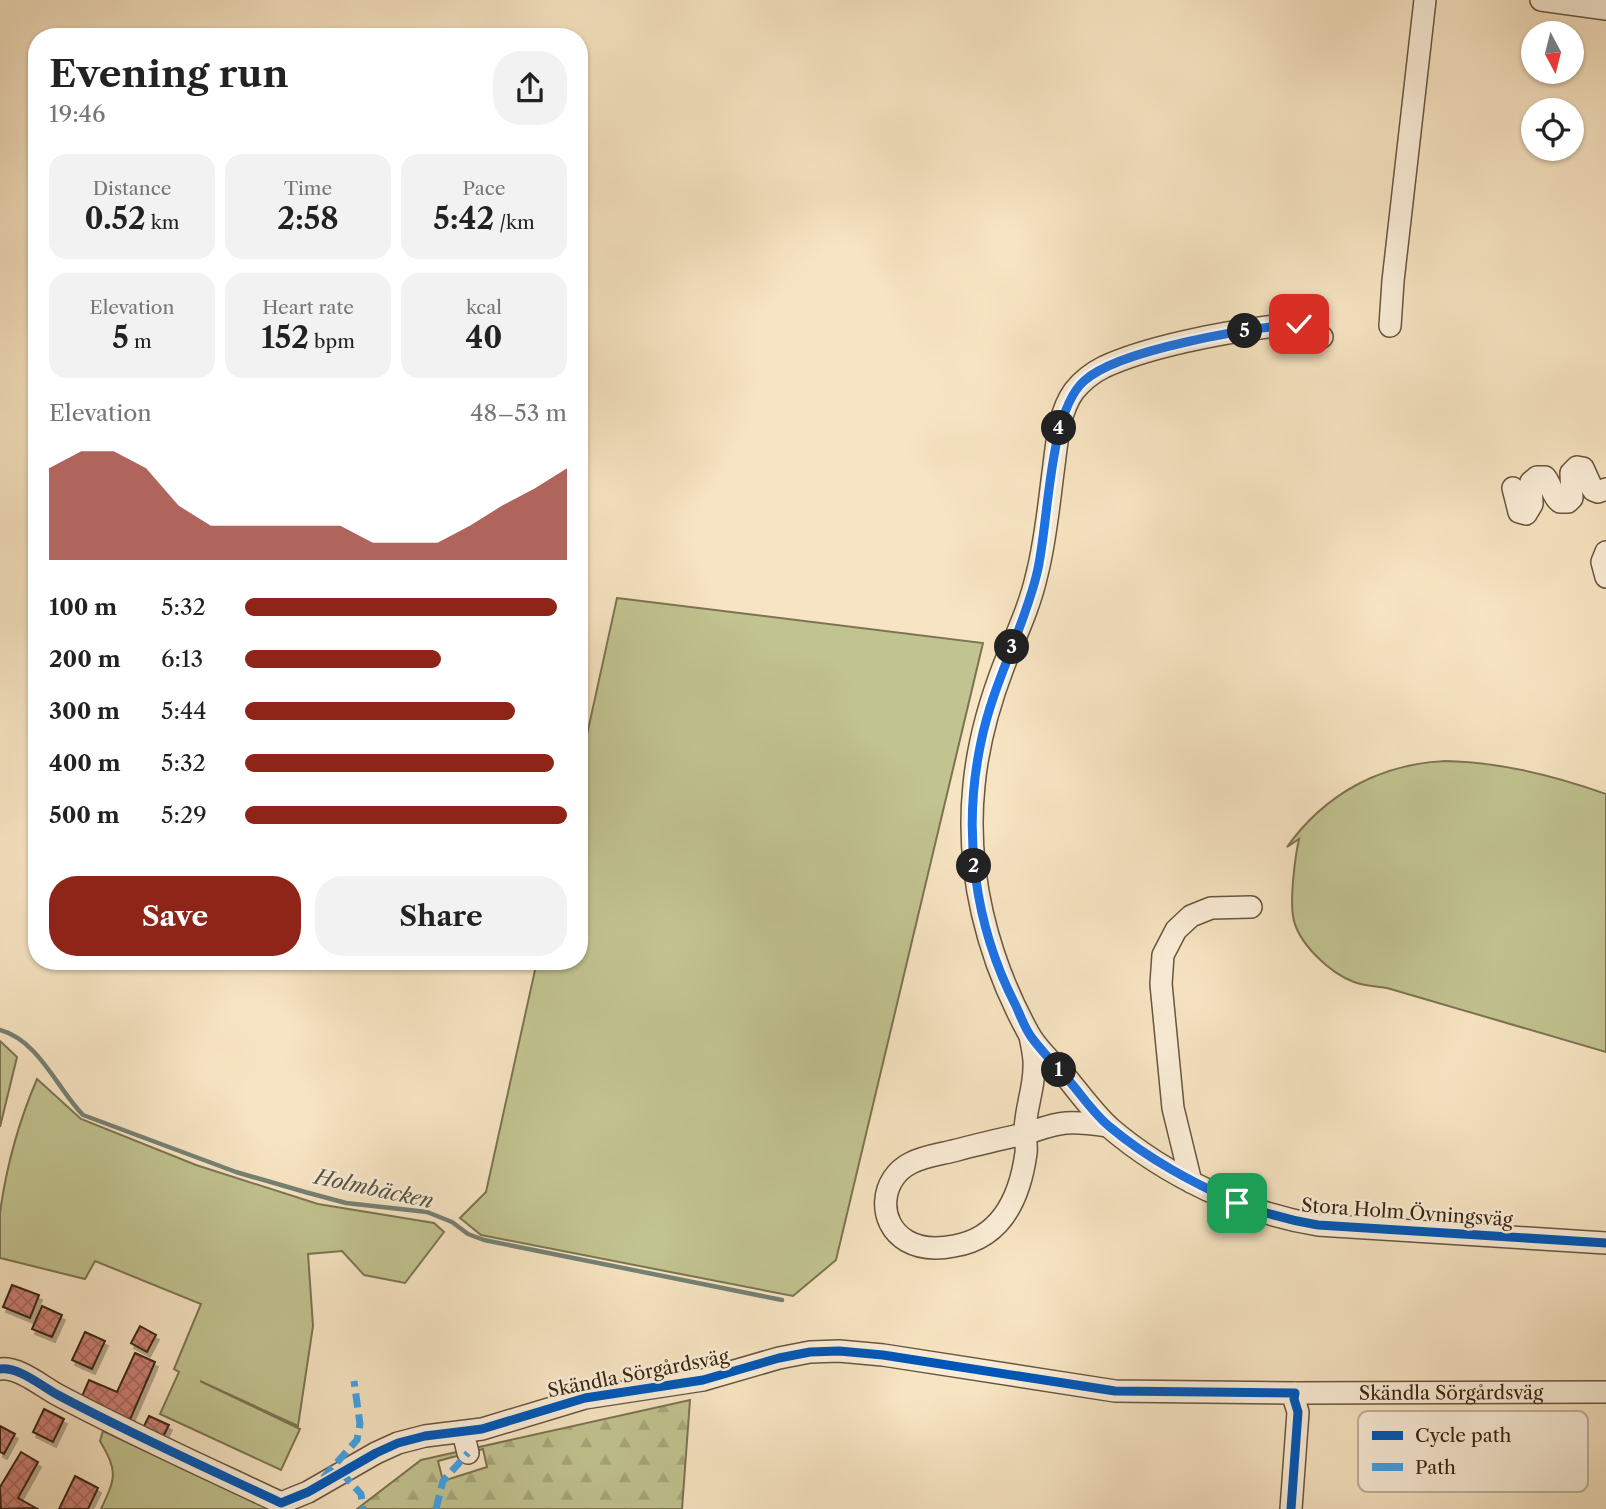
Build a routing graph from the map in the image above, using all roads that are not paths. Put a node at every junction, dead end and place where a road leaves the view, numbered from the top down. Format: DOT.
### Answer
graph roads {
  1 [pos="1424,0"];
  2 [pos="1541,0"];
  3 [pos="1606,9"];
  4 [pos="1390,326"];
  5 [pos="1322,337"];
  6 [pos="1513,488"];
  7 [pos="1606,489"];
  8 [pos="1606,552"];
  9 [pos="1606,577"];
  10 [pos="1251,906"];
  11 [pos="1030,1036"];
  12 [pos="1108,1126"];
  13 [pos="1025,1133"];
  14 [pos="1191,1182"];
  15 [pos="1606,1244"];
  16 [pos="0,1368"];
  17 [pos="1606,1392"];
  18 [pos="1295,1393"];
  19 [pos="281,1506"];
  20 [pos="1291,1509"];
  1 -- 4 [label="street"];
  2 -- 3 [label="street"];
  5 -- 11 [label="street, Stora Holm Övningsväg"];
  6 -- 7 [label="street"];
  8 -- 9 [label="street"];
  10 -- 14 [label="street"];
  11 -- 12 [label="street, Stora Holm Övningsväg"];
  11 -- 13 [label="street, Stora Holm Övningsväg"];
  12 -- 13 [label="street, Stora Holm Övningsväg"];
  12 -- 14 [label="street, Stora Holm Övningsväg"];
  13 -- 13 [label="street, Stora Holm Övningsväg"];
  14 -- 15 [label="street, Stora Holm Övningsväg"];
  16 -- 19 [label="street, Skändla Sörgårdsväg"];
  17 -- 18 [label="street, Skändla Sörgårdsväg"];
  18 -- 19 [label="street, Skändla Sörgårdsväg"];
  18 -- 20 [label="street"];
}
